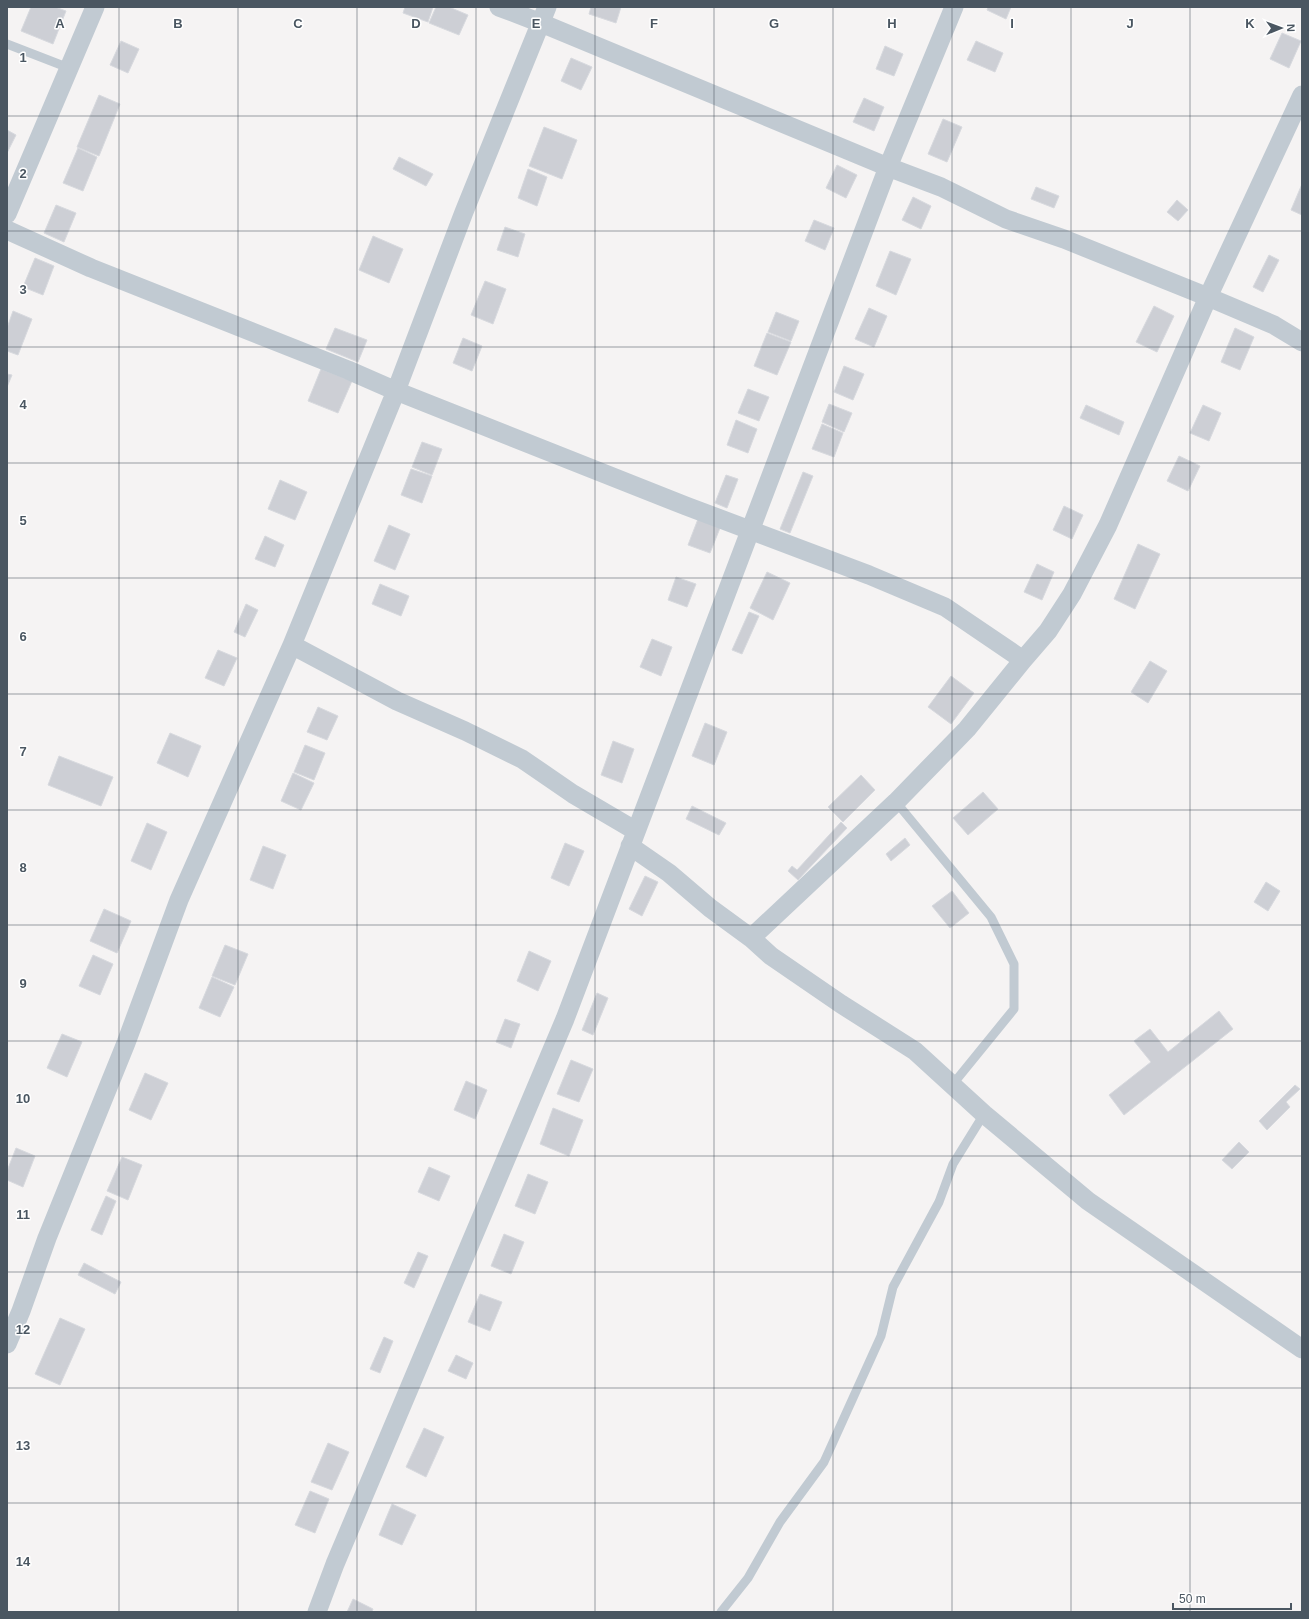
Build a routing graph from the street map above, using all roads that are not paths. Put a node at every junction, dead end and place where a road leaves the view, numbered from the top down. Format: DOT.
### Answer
graph roads {
  1 [pos="95,7"];
  2 [pos="499,7"];
  3 [pos="954,7"];
  4 [pos="544,15"];
  5 [pos="7,44"];
  6 [pos="69,68"];
  7 [pos="1302,96"];
  8 [pos="888,167"];
  9 [pos="7,214"];
  10 [pos="7,230"];
  11 [pos="1208,297"];
  12 [pos="1302,342"];
  13 [pos="396,391"];
  14 [pos="750,529"];
  15 [pos="292,645"];
  16 [pos="1023,660"];
  17 [pos="896,802"];
  18 [pos="633,838"];
  19 [pos="751,938"];
  20 [pos="953,1084"];
  21 [pos="984,1114"];
  22 [pos="7,1344"];
  23 [pos="1302,1349"];
  24 [pos="317,1612"];
  25 [pos="721,1612"];
  1 -- 6 [label="street"];
  2 -- 4 [label="street"];
  3 -- 8 [label="street"];
  4 -- 8 [label="street"];
  4 -- 13 [label="street"];
  5 -- 6 [label="lane"];
  6 -- 9 [label="street"];
  7 -- 11 [label="street"];
  8 -- 11 [label="street"];
  8 -- 14 [label="street"];
  10 -- 13 [label="street"];
  11 -- 12 [label="street"];
  11 -- 16 [label="street"];
  13 -- 14 [label="street"];
  13 -- 15 [label="street"];
  14 -- 16 [label="street"];
  14 -- 18 [label="street"];
  15 -- 18 [label="street"];
  15 -- 22 [label="street"];
  16 -- 17 [label="street"];
  17 -- 19 [label="street"];
  17 -- 20 [label="lane"];
  18 -- 19 [label="street"];
  18 -- 24 [label="street"];
  19 -- 20 [label="street"];
  20 -- 21 [label="street"];
  21 -- 23 [label="street"];
  21 -- 25 [label="lane"];
}
